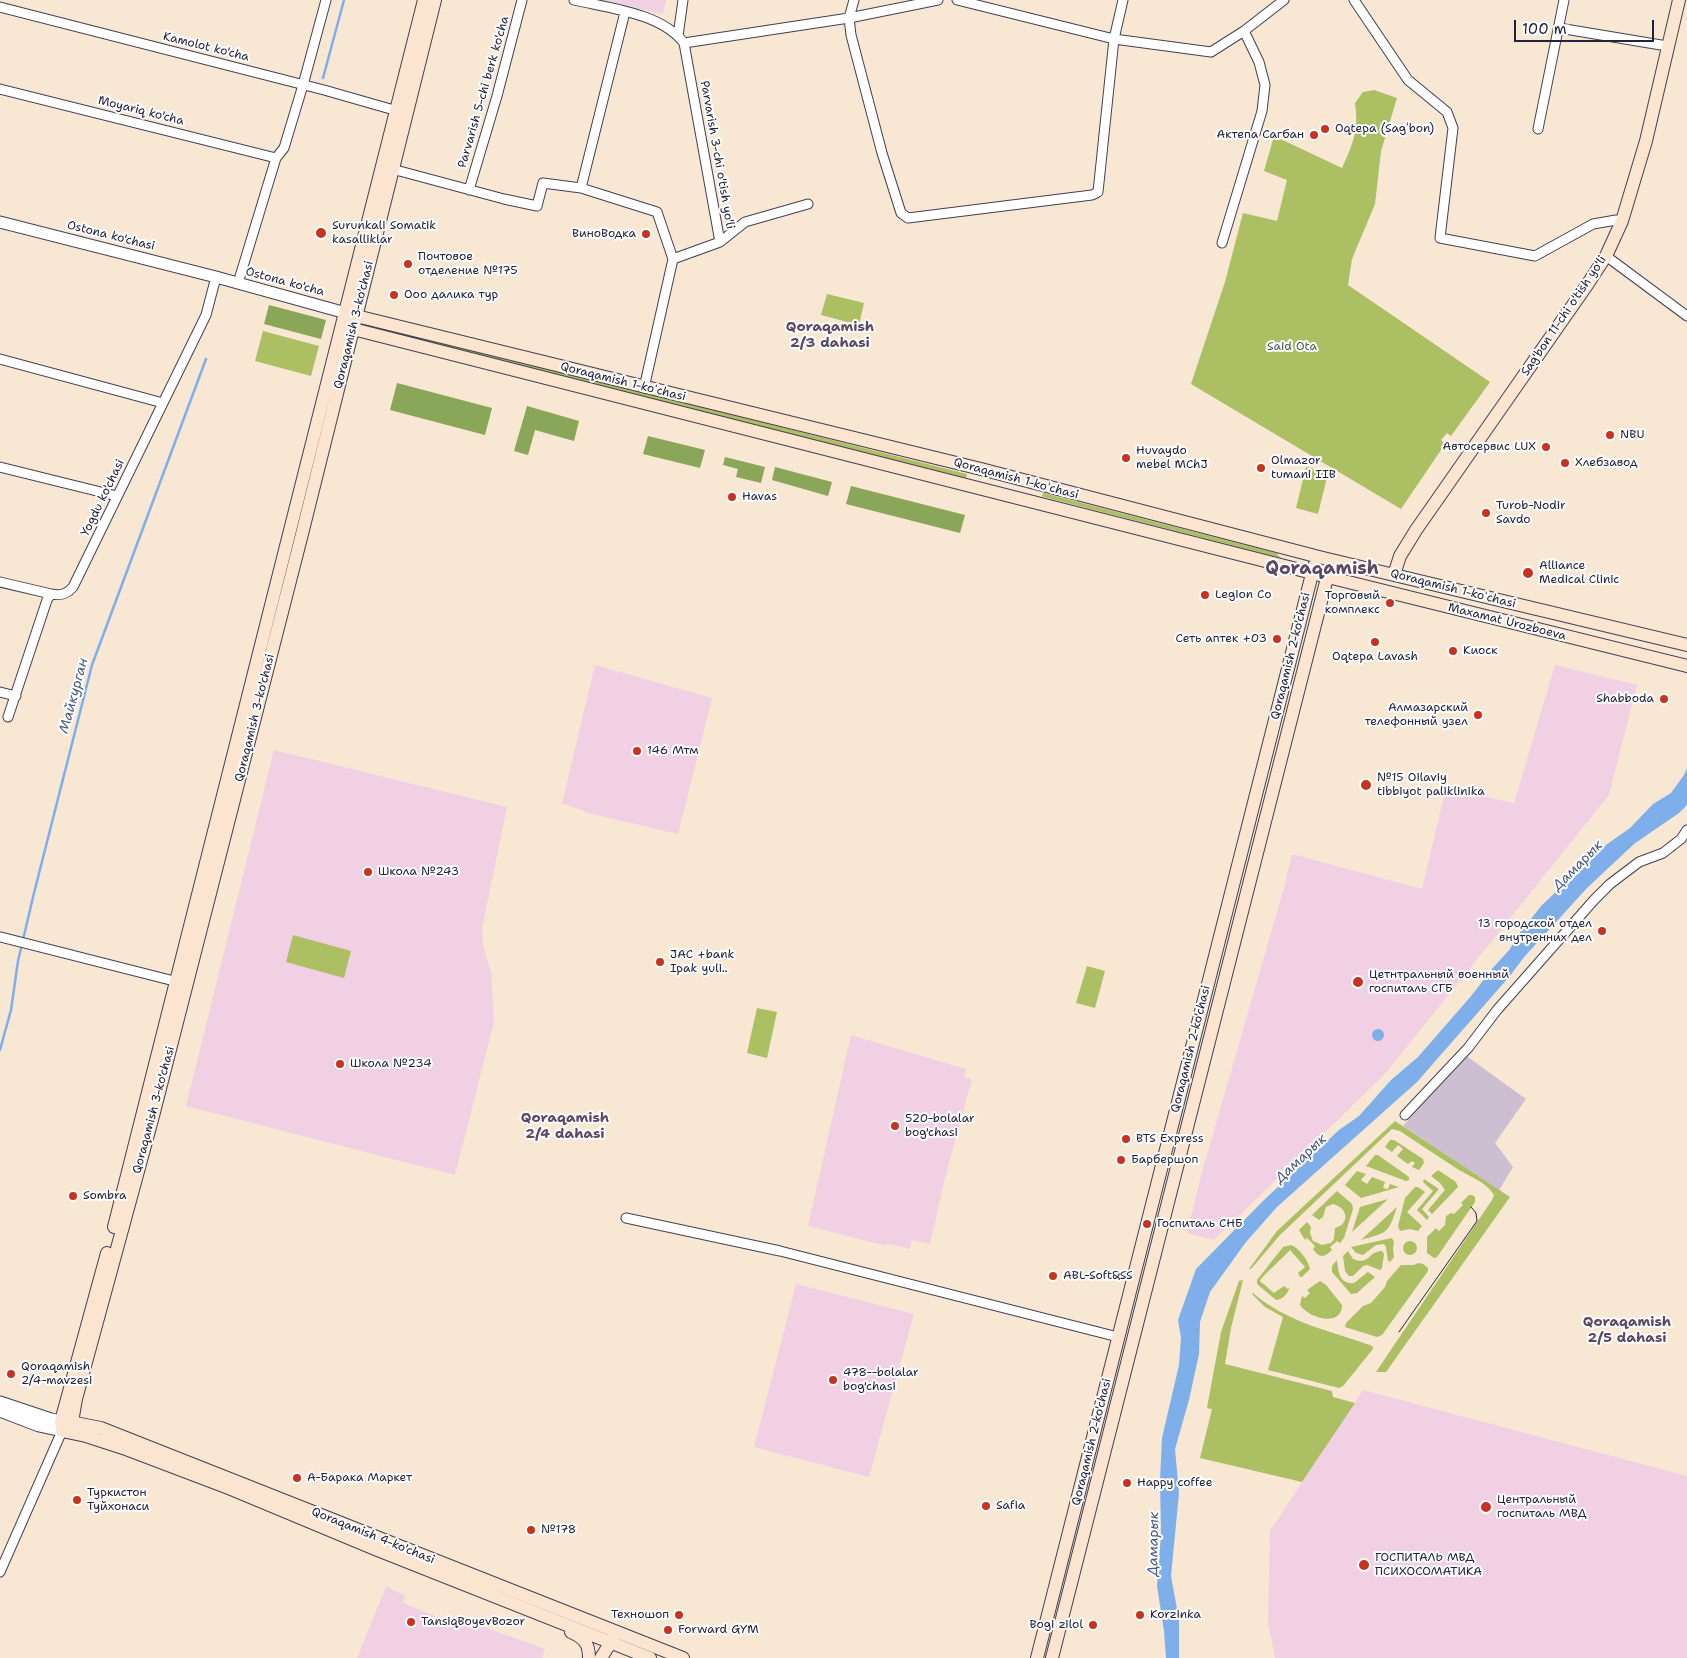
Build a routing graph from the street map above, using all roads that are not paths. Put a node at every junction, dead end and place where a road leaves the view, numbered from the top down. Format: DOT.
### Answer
graph roads {
  1 [pos="326,0"];
  2 [pos="424,0"];
  3 [pos="435,0"];
  4 [pos="522,0"];
  5 [pos="574,0"];
  6 [pos="682,0"];
  7 [pos="854,0"];
  8 [pos="938,0"];
  9 [pos="957,0"];
  10 [pos="1123,0"];
  11 [pos="1284,0"];
  12 [pos="1354,0"];
  13 [pos="1564,0"];
  14 [pos="1679,0"];
  15 [pos="0,8"];
  16 [pos="625,12"];
  17 [pos="849,18"];
  18 [pos="1559,28"];
  19 [pos="1244,31"];
  20 [pos="1114,39"];
  21 [pos="681,40"];
  22 [pos="1667,46"];
  23 [pos="306,86"];
  24 [pos="0,89"];
  25 [pos="401,112"];
  26 [pos="1538,129"];
  27 [pos="276,158"];
  28 [pos="392,169"];
  29 [pos="581,188"];
  30 [pos="469,190"];
  31 [pos="808,204"];
  32 [pos="0,222"];
  33 [pos="1622,222"];
  34 [pos="720,242"];
  35 [pos="1222,243"];
  36 [pos="1606,256"];
  37 [pos="673,259"];
  38 [pos="216,277"];
  39 [pos="238,283"];
  40 [pos="351,314"];
  41 [pos="1687,316"];
  42 [pos="353,329"];
  43 [pos="0,359"];
  44 [pos="644,388"];
  45 [pos="163,403"];
  46 [pos="0,467"];
  47 [pos="981,470"];
  48 [pos="977,487"];
  49 [pos="117,496"];
  50 [pos="1316,556"];
  51 [pos="1332,560"];
  52 [pos="1312,573"];
  53 [pos="1394,575"];
  54 [pos="1328,577"];
  55 [pos="0,582"];
  56 [pos="51,594"];
  57 [pos="1687,646"];
  58 [pos="1687,666"];
  59 [pos="0,692"];
  60 [pos="16,696"];
  61 [pos="8,718"];
  62 [pos="1687,830"];
  63 [pos="1240,858"];
  64 [pos="1255,862"];
  65 [pos="0,937"];
  66 [pos="182,983"];
  67 [pos="1405,1116"];
  68 [pos="626,1218"];
  69 [pos="1130,1292"];
  70 [pos="1145,1295"];
  71 [pos="1118,1337"];
  72 [pos="0,1402"];
  73 [pos="0,1412"];
  74 [pos="65,1425"];
  75 [pos="0,1572"];
  76 [pos="532,1604"];
  77 [pos="546,1616"];
  78 [pos="614,1637"];
  79 [pos="589,1658"];
  80 [pos="601,1658"];
  81 [pos="650,1658"];
  82 [pos="683,1658"];
  83 [pos="1037,1658"];
  84 [pos="1052,1658"];
  1 -- 23 [label="street"];
  2 -- 25 [label="main road, Qoraqamish 3-ko'chasi"];
  3 -- 25 [label="main road, Qoraqamish 3-ko'chasi"];
  4 -- 30 [label="street, Parvarish 5-chi berk ko'cha"];
  5 -- 16 [label="street"];
  6 -- 21 [label="street, Parvarish 3-chi o'tish yo'li"];
  7 -- 17 [label="street"];
  8 -- 17 [label="street"];
  9 -- 20 [label="street"];
  10 -- 20 [label="street"];
  11 -- 19 [label="street"];
  12 -- 33 [label="street"];
  13 -- 18 [label="street"];
  14 -- 22 [label="main road, Sag'bon 11-chi o'tish yo'li"];
  15 -- 23 [label="street, Kamolot ko'cha"];
  16 -- 21 [label="street"];
  16 -- 29 [label="street"];
  17 -- 20 [label="street"];
  17 -- 21 [label="street"];
  18 -- 22 [label="street"];
  18 -- 26 [label="street"];
  19 -- 20 [label="street"];
  19 -- 35 [label="street"];
  21 -- 34 [label="street, Parvarish 3-chi o'tish yo'li"];
  22 -- 33 [label="main road, Sag'bon 11-chi o'tish yo'li"];
  23 -- 25 [label="street, Kamolot ko'cha"];
  23 -- 27 [label="street"];
  24 -- 27 [label="street, Moyariq ko'cha"];
  25 -- 28 [label="main road, Qoraqamish 3-ko'chasi"];
  25 -- 40 [label="main road, Qoraqamish 3-ko'chasi"];
  27 -- 39 [label="street"];
  28 -- 30 [label="street"];
  28 -- 40 [label="main road, Qoraqamish 3-ko'chasi"];
  29 -- 30 [label="street"];
  29 -- 37 [label="street"];
  31 -- 34 [label="street"];
  32 -- 38 [label="street, Ostona ko'chasi"];
  33 -- 36 [label="main road, Sag'bon 11-chi o'tish yo'li"];
  34 -- 37 [label="street, Parvarish 3-chi o'tish yo'li"];
  36 -- 41 [label="street"];
  36 -- 53 [label="main road, Sag'bon 11-chi o'tish yo'li"];
  37 -- 44 [label="street"];
  38 -- 39 [label="street, Ostona ko'cha"];
  38 -- 45 [label="street, Yogdu ko'chasi"];
  39 -- 40 [label="street, Ostona ko'cha"];
  40 -- 42 [label="main road, Qoraqamish 3-ko'chasi"];
  40 -- 44 [label="main road, Qoraqamish 1-koʻchasi"];
  40 -- 66 [label="main road, Qoraqamish 3-ko'chasi"];
  42 -- 48 [label="main road, Qoraqamish 1-koʻchasi"];
  42 -- 66 [label="main road, Qoraqamish 3-ko'chasi"];
  43 -- 45 [label="street"];
  44 -- 47 [label="main road, Qoraqamish 1-koʻchasi"];
  45 -- 49 [label="street, Yogdu ko'chasi"];
  46 -- 49 [label="street"];
  47 -- 48 [label="main road"];
  47 -- 50 [label="main road, Qoraqamish 1-koʻchasi"];
  48 -- 52 [label="main road, Qoraqamish 1-koʻchasi"];
  49 -- 56 [label="street, Yogdu ko'chasi"];
  50 -- 51 [label="main road, Qoraqamish 1-koʻchasi"];
  50 -- 52 [label="main road, Qoraqamish 2-ko'chasi"];
  51 -- 53 [label="main road, Qoraqamish 1-koʻchasi"];
  51 -- 54 [label="main road, Qoraqamish 2-ko'chasi"];
  52 -- 54 [label="main road, Qoraqamish 1-koʻchasi"];
  52 -- 63 [label="main road, Qoraqamish 2-ko'chasi"];
  53 -- 57 [label="main road, Qoraqamish 1-koʻchasi"];
  54 -- 58 [label="main road, Maxamat Urozboeva"];
  54 -- 64 [label="main road, Qoraqamish 2-ko'chasi"];
  55 -- 56 [label="street"];
  56 -- 60 [label="street"];
  59 -- 60 [label="street"];
  60 -- 61 [label="street"];
  62 -- 67 [label="street"];
  63 -- 64 [label="main road"];
  63 -- 69 [label="main road, Qoraqamish 2-ko'chasi"];
  64 -- 70 [label="main road, Qoraqamish 2-ko'chasi"];
  65 -- 66 [label="street"];
  66 -- 74 [label="main road, Qoraqamish 3-ko'chasi"];
  68 -- 71 [label="street"];
  69 -- 70 [label="main road"];
  69 -- 71 [label="main road, Qoraqamish 2-ko'chasi"];
  70 -- 84 [label="main road, Qoraqamish 2-ko'chasi"];
  71 -- 83 [label="main road, Qoraqamish 2-ko'chasi"];
  72 -- 74 [label="street"];
  73 -- 74 [label="street"];
  74 -- 75 [label="street, Qoraqamish 3-ko'chasi"];
  74 -- 76 [label="main road, Qoraqamish 4-ko'chasi"];
  76 -- 77 [label="main road, Qoraqamish 4-ko'chasi"];
  76 -- 78 [label="main road, Qoraqamish 4-ko'chasi"];
  77 -- 78 [label="main road, Qoraqamish 4-ko'chasi"];
  77 -- 79 [label="main road"];
  78 -- 80 [label="main road"];
  78 -- 81 [label="main road, Qoraqamish 4-ko'chasi"];
  78 -- 82 [label="main road, Qoraqamish 4-ko'chasi"];
}
